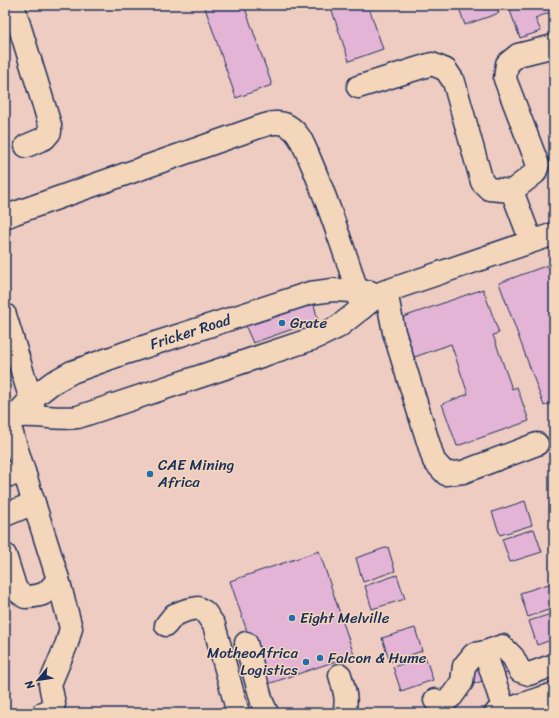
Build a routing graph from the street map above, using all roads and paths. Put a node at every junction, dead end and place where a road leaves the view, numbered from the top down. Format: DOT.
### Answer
graph roads {
  1 [pos="13,5"];
  2 [pos="554,46"];
  3 [pos="358,87"];
  4 [pos="26,146"];
  5 [pos="512,191"];
  6 [pos="5,217"];
  7 [pos="554,234"];
  8 [pos="531,241"];
  9 [pos="383,292"];
  10 [pos="359,300"];
  11 [pos="5,315"];
  12 [pos="19,414"];
  13 [pos="537,444"];
  14 [pos="15,473"];
  15 [pos="34,503"];
  16 [pos="5,515"];
  17 [pos="5,555"];
  18 [pos="58,579"];
  19 [pos="166,625"];
  20 [pos="246,643"];
  21 [pos="485,652"];
  22 [pos="554,665"];
  23 [pos="340,675"];
  24 [pos="554,694"];
  25 [pos="435,700"];
  26 [pos="500,712"];
  27 [pos="43,713"];
  28 [pos="238,713"];
  29 [pos="267,713"];
  30 [pos="344,713"];
  1 -- 4 [label="street"];
  2 -- 5 [label="street"];
  3 -- 5 [label="street"];
  5 -- 8 [label="street"];
  6 -- 10 [label="street"];
  7 -- 8 [label="street, Fricker Road"];
  8 -- 9 [label="street, Fricker Road"];
  9 -- 10 [label="street, Fricker Road"];
  9 -- 13 [label="street"];
  10 -- 12 [label="street"];
  10 -- 12 [label="street, Fricker Road"];
  11 -- 12 [label="street"];
  12 -- 14 [label="street"];
  14 -- 15 [label="street"];
  15 -- 16 [label="street"];
  15 -- 18 [label="street"];
  17 -- 18 [label="street"];
  18 -- 27 [label="street"];
  19 -- 28 [label="street"];
  20 -- 29 [label="street"];
  21 -- 22 [label="street"];
  21 -- 25 [label="street"];
  21 -- 26 [label="street"];
  23 -- 30 [label="street"];
  24 -- 26 [label="street"];
}
